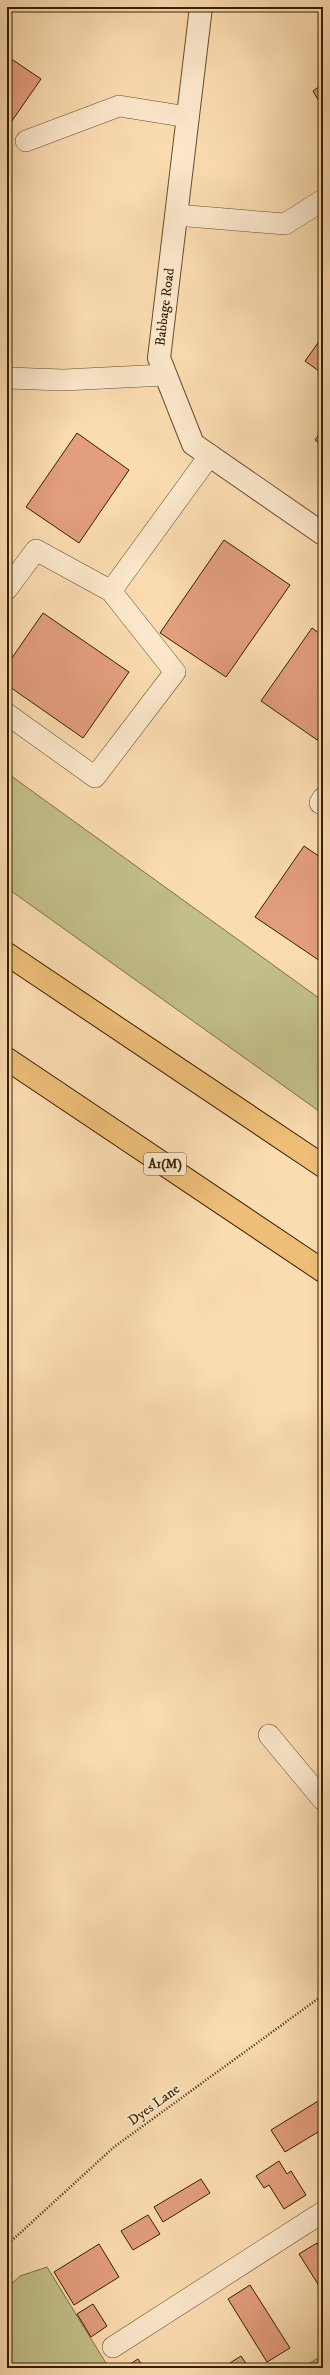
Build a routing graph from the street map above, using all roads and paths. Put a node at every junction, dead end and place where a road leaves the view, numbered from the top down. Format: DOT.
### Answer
graph roads {
  1 [pos="201,7"];
  2 [pos="188,117"];
  3 [pos="26,141"];
  4 [pos="323,200"];
  5 [pos="176,215"];
  6 [pos="165,375"];
  7 [pos="7,378"];
  8 [pos="210,455"];
  9 [pos="323,534"];
  10 [pos="7,589"];
  11 [pos="111,591"];
  12 [pos="7,714"];
  13 [pos="7,954"];
  14 [pos="7,1059"];
  15 [pos="323,1166"];
  16 [pos="323,1271"];
  17 [pos="269,1735"];
  18 [pos="323,1800"];
  19 [pos="323,1995"];
  20 [pos="323,2212"];
  21 [pos="7,2244"];
  22 [pos="112,2347"];
  1 -- 2 [label="street, Babbage Road"];
  2 -- 3 [label="lane"];
  2 -- 5 [label="street, Babbage Road"];
  4 -- 5 [label="lane"];
  5 -- 6 [label="street, Babbage Road"];
  6 -- 7 [label="lane"];
  6 -- 8 [label="street, Babbage Road"];
  8 -- 9 [label="street, Babbage Road"];
  8 -- 11 [label="lane"];
  10 -- 11 [label="lane"];
  11 -- 12 [label="lane"];
  13 -- 15 [label="highway"];
  14 -- 16 [label="highway, A1(M)"];
  17 -- 18 [label="lane"];
  19 -- 21 [label="path, Dyes Lane"];
  20 -- 22 [label="lane"];
}
